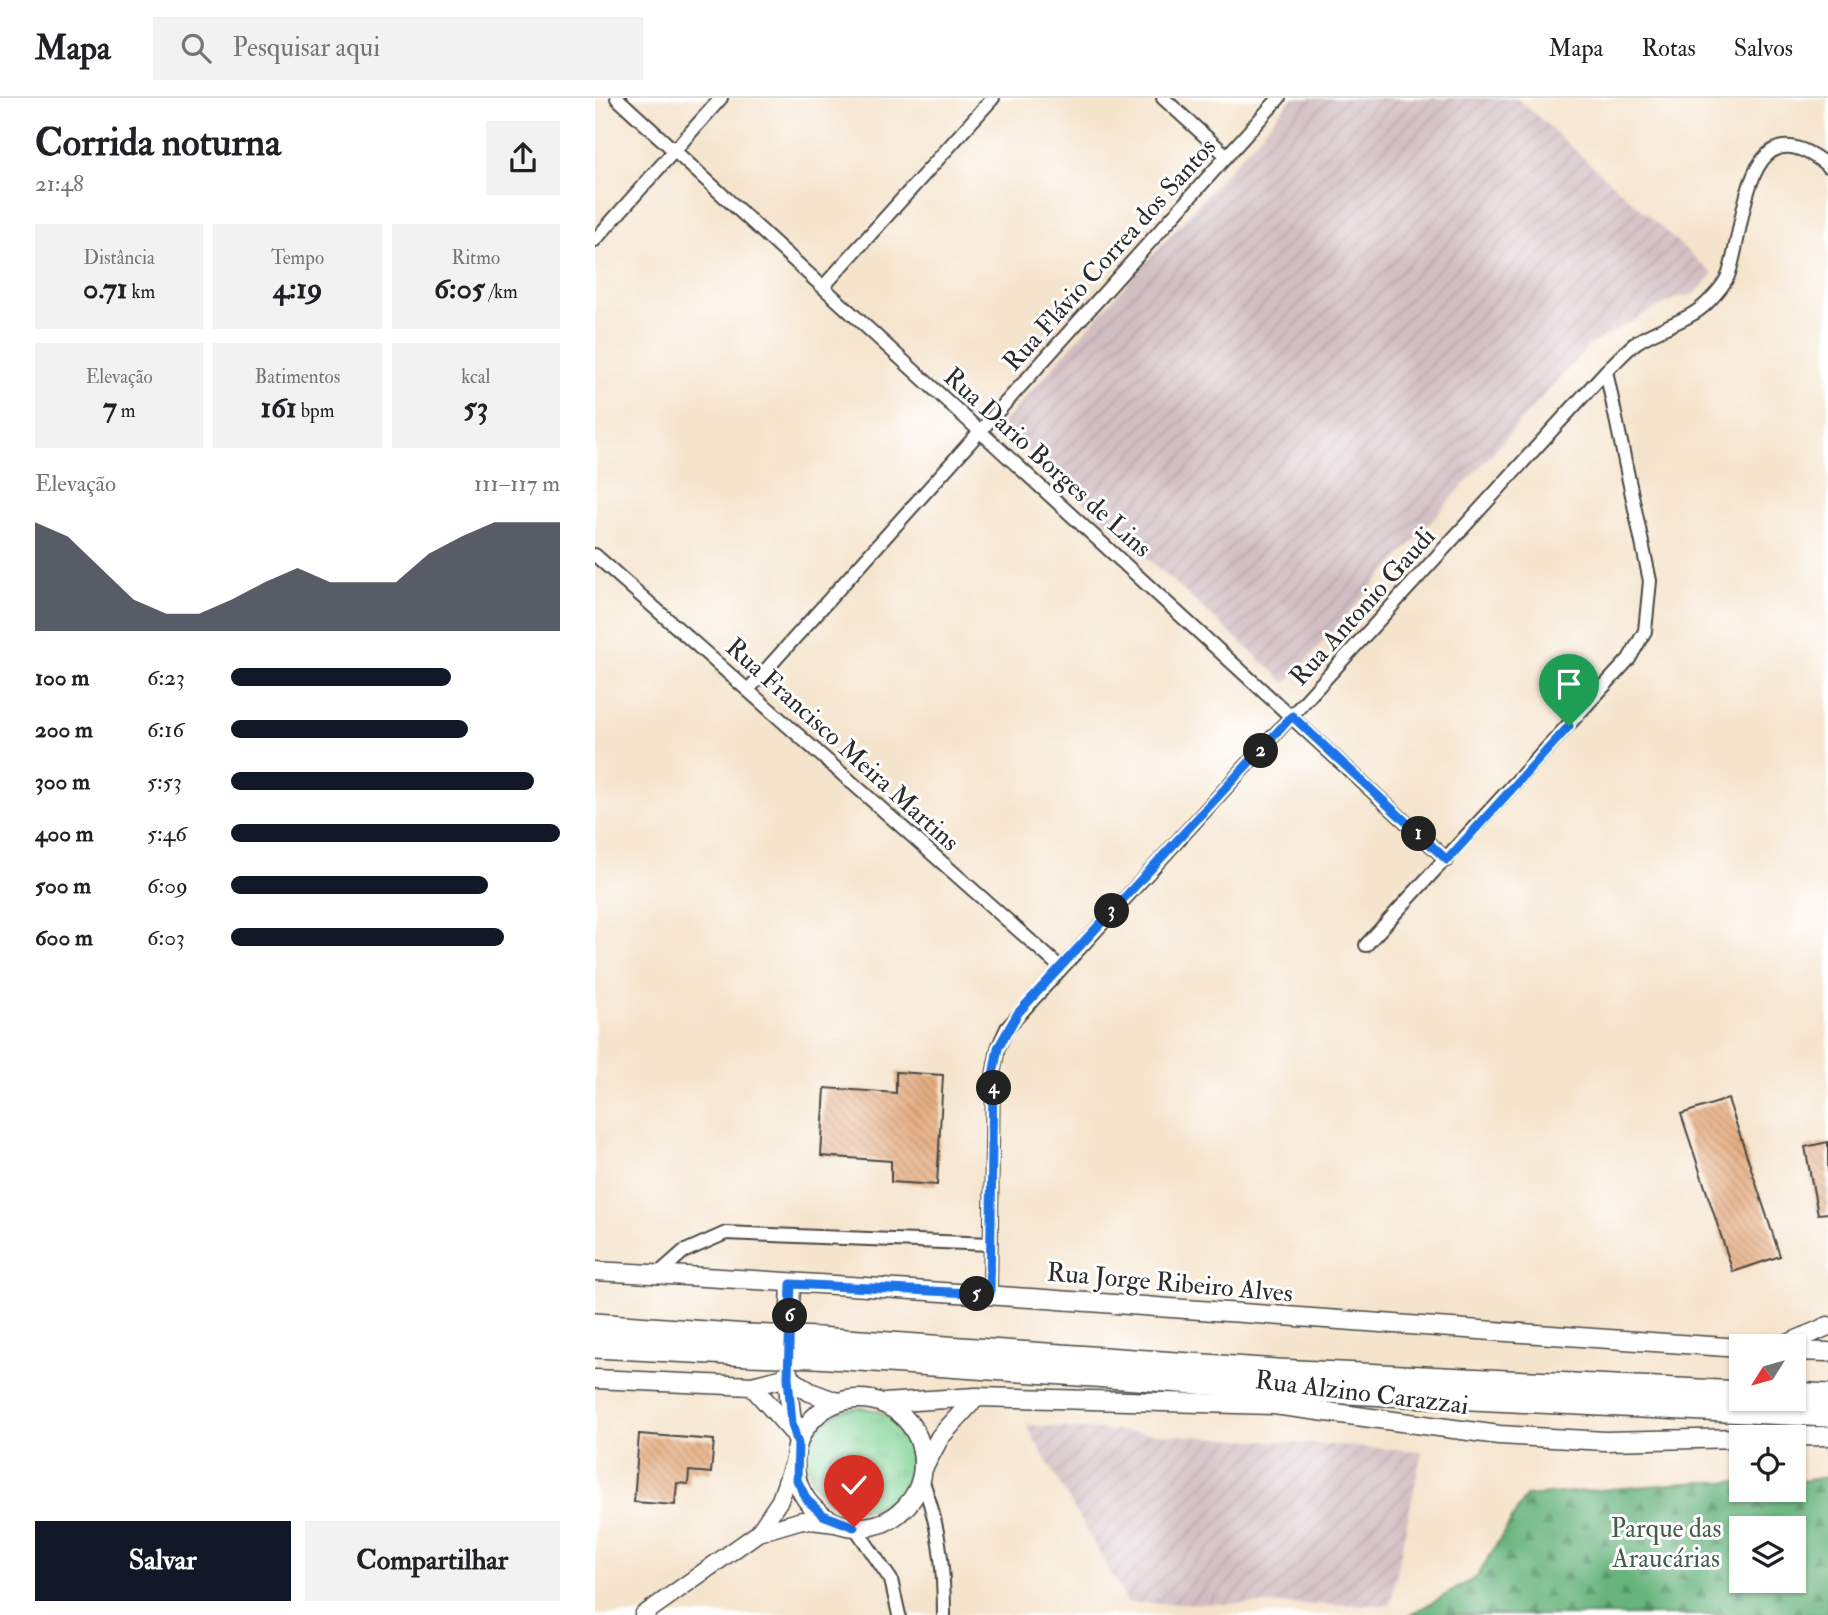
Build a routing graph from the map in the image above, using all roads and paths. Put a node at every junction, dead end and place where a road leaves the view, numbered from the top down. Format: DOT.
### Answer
graph roads {
  1 [pos="617,98"];
  2 [pos="721,98"];
  3 [pos="993,98"];
  4 [pos="1163,98"];
  5 [pos="1279,98"];
  6 [pos="674,150"];
  7 [pos="1227,156"];
  8 [pos="1828,166"];
  9 [pos="595,240"];
  10 [pos="823,287"];
  11 [pos="1606,371"];
  12 [pos="981,431"];
  13 [pos="595,555"];
  14 [pos="748,690"];
  15 [pos="1292,716"];
  16 [pos="1447,860"];
  17 [pos="1366,945"];
  18 [pos="1061,967"];
  19 [pos="991,1244"];
  20 [pos="595,1271"];
  21 [pos="657,1275"];
  22 [pos="791,1284"];
  23 [pos="990,1294"];
  24 [pos="595,1325"];
  25 [pos="1828,1326"];
  26 [pos="1806,1336"];
  27 [pos="749,1345"];
  28 [pos="595,1346"];
  29 [pos="1729,1347"];
  30 [pos="817,1348"];
  31 [pos="1806,1351"];
  32 [pos="1828,1352"];
  33 [pos="788,1377"];
  34 [pos="595,1379"];
  35 [pos="752,1386"];
  36 [pos="1729,1392"];
  37 [pos="1806,1394"];
  38 [pos="1828,1395"];
  39 [pos="976,1397"];
  40 [pos="837,1402"];
  41 [pos="884,1404"];
  42 [pos="1828,1415"];
  43 [pos="1806,1436"];
  44 [pos="1828,1436"];
  45 [pos="1729,1439"];
  46 [pos="796,1445"];
  47 [pos="922,1474"];
  48 [pos="849,1526"];
  49 [pos="758,1533"];
  50 [pos="643,1615"];
  51 [pos="899,1615"];
  52 [pos="944,1615"];
  1 -- 6 [label="street, Rua Dario Borges de Lins"];
  2 -- 6 [label="street"];
  3 -- 10 [label="street"];
  4 -- 7 [label="street"];
  5 -- 7 [label="street, Rua Flávio Correa dos Santos"];
  6 -- 9 [label="street"];
  6 -- 10 [label="street, Rua Dario Borges de Lins"];
  7 -- 12 [label="street, Rua Flávio Correa dos Santos"];
  8 -- 11 [label="street, Rua Antonio Gaudi"];
  10 -- 12 [label="street, Rua Dario Borges de Lins"];
  11 -- 15 [label="street, Rua Antonio Gaudi"];
  11 -- 16 [label="street"];
  12 -- 14 [label="street, Rua Flávio Correa dos Santos"];
  12 -- 15 [label="street, Rua Dario Borges de Lins"];
  13 -- 14 [label="street, Rua Francisco Meira Martins"];
  14 -- 18 [label="street, Rua Francisco Meira Martins"];
  15 -- 16 [label="street, Rua Dario Borges de Lins"];
  15 -- 18 [label="street, Rua Antonio Gaudi"];
  16 -- 17 [label="street"];
  18 -- 19 [label="street, Rua Antonio Gaudi"];
  19 -- 21 [label="street"];
  19 -- 23 [label="street, Rua Antonio Gaudi"];
  20 -- 21 [label="main road, Rua Jorge Ribeiro Alves"];
  21 -- 22 [label="main road, Rua Jorge Ribeiro Alves"];
  22 -- 23 [label="main road, Rua Jorge Ribeiro Alves"];
  22 -- 33 [label="main road"];
  23 -- 29 [label="main road, Rua Jorge Ribeiro Alves"];
  24 -- 27 [label="highway"];
  25 -- 26 [label="main road"];
  27 -- 28 [label="highway"];
  27 -- 30 [label="highway, bridge"];
  30 -- 36 [label="highway"];
  30 -- 42 [label="highway"];
  31 -- 32 [label="main road"];
  33 -- 35 [label="main road"];
  33 -- 40 [label="main road"];
  33 -- 46 [label="main road"];
  34 -- 35 [label="main road"];
  35 -- 46 [label="main road"];
  37 -- 38 [label="highway"];
  39 -- 41 [label="main road, Rua Alzino Carazzai"];
  39 -- 45 [label="main road, Rua Alzino Carazzai"];
  39 -- 47 [label="main road"];
  40 -- 41 [label="main road"];
  40 -- 46 [label="main road"];
  41 -- 47 [label="main road"];
  43 -- 44 [label="main road"];
  46 -- 48 [label="main road"];
  46 -- 49 [label="street"];
  47 -- 48 [label="main road"];
  47 -- 52 [label="street"];
  48 -- 49 [label="street"];
  48 -- 51 [label="street"];
  49 -- 50 [label="street"];
}
